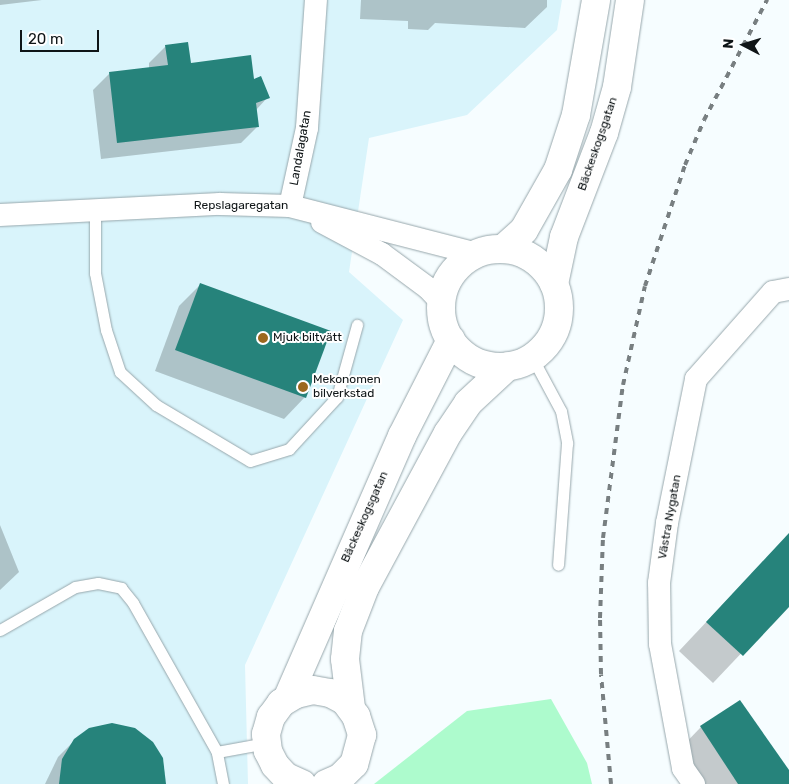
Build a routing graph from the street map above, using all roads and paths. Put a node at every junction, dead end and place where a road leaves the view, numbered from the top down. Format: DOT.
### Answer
graph roads {
  1 [pos="316,0"];
  2 [pos="596,0"];
  3 [pos="630,0"];
  4 [pos="290,206"];
  5 [pos="95,211"];
  6 [pos="0,215"];
  7 [pos="503,249"];
  8 [pos="477,254"];
  9 [pos="554,284"];
  10 [pos="789,289"];
  11 [pos="442,303"];
  12 [pos="357,325"];
  13 [pos="451,340"];
  14 [pos="520,362"];
  15 [pos="558,565"];
  16 [pos="0,630"];
  17 [pos="288,697"];
  18 [pos="351,708"];
  19 [pos="266,743"];
  20 [pos="217,752"];
  21 [pos="291,782"];
  22 [pos="334,782"];
  23 [pos="224,784"];
  24 [pos="694,784"];
  1 -- 4 [label="street, Landalagatan"];
  2 -- 7 [label="main road"];
  3 -- 9 [label="main road, Bäckeskogsgatan"];
  4 -- 5 [label="street, Repslagaregatan"];
  4 -- 8 [label="street, Repslagaregatan"];
  4 -- 11 [label="street"];
  5 -- 6 [label="street, Repslagaregatan"];
  5 -- 12 [label="lane"];
  7 -- 8 [label="main road"];
  7 -- 9 [label="main road"];
  8 -- 11 [label="main road"];
  9 -- 14 [label="main road"];
  10 -- 24 [label="street, Västra Nygatan"];
  11 -- 13 [label="main road"];
  13 -- 14 [label="main road"];
  13 -- 17 [label="main road, Bäckeskogsgatan"];
  14 -- 15 [label="lane"];
  14 -- 18 [label="main road"];
  16 -- 20 [label="lane"];
  17 -- 18 [label="main road"];
  17 -- 19 [label="main road, Bäckeskogsgatan"];
  18 -- 22 [label="main road"];
  19 -- 20 [label="lane"];
  19 -- 21 [label="main road"];
  20 -- 23 [label="lane"];
}
